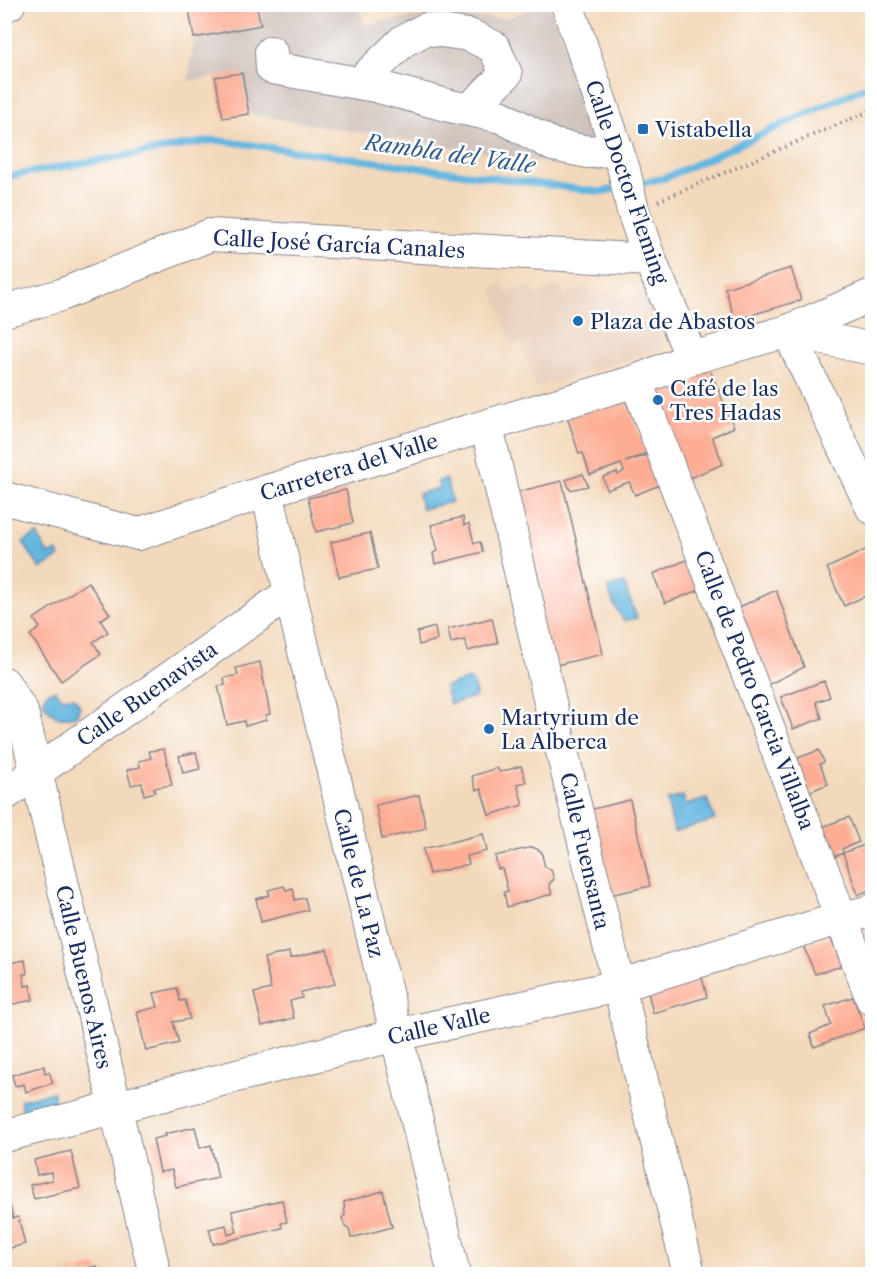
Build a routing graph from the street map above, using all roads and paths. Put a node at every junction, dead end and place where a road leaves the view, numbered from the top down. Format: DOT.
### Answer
graph roads {
  1 [pos="9,4"];
  2 [pos="567,4"];
  3 [pos="4,6"];
  4 [pos="271,52"];
  5 [pos="360,83"];
  6 [pos="469,110"];
  7 [pos="873,110"];
  8 [pos="621,160"];
  9 [pos="633,211"];
  10 [pos="650,260"];
  11 [pos="873,295"];
  12 [pos="4,311"];
  13 [pos="788,331"];
  14 [pos="873,349"];
  15 [pos="692,358"];
  16 [pos="636,381"];
  17 [pos="487,427"];
  18 [pos="267,491"];
  19 [pos="4,498"];
  20 [pos="873,508"];
  21 [pos="290,593"];
  22 [pos="4,683"];
  23 [pos="35,774"];
  24 [pos="4,795"];
  25 [pos="873,911"];
  26 [pos="842,918"];
  27 [pos="618,986"];
  28 [pos="873,999"];
  29 [pos="396,1035"];
  30 [pos="115,1107"];
  31 [pos="4,1136"];
  32 [pos="155,1275"];
  33 [pos="453,1275"];
  34 [pos="689,1275"];
  1 -- 3 [label="street"];
  2 -- 8 [label="street, Calle Doctor Fleming"];
  4 -- 5 [label="street"];
  5 -- 6 [label="street"];
  5 -- 6 [label="street"];
  6 -- 8 [label="street"];
  7 -- 9 [label="path"];
  8 -- 9 [label="street, Calle Doctor Fleming"];
  9 -- 10 [label="street, Calle Doctor Fleming"];
  10 -- 12 [label="street, Calle José García Canales"];
  10 -- 15 [label="street, Calle Doctor Fleming"];
  11 -- 13 [label="street, Carretera del Valle"];
  13 -- 14 [label="street"];
  13 -- 15 [label="street, Carretera del Valle"];
  13 -- 20 [label="street"];
  15 -- 16 [label="street, Carretera del Valle"];
  16 -- 17 [label="street, Carretera del Valle"];
  16 -- 26 [label="street, Calle de Pedro Garcia Villalba"];
  17 -- 18 [label="street, Carretera del Valle"];
  17 -- 27 [label="street, Calle Fuensanta"];
  18 -- 19 [label="street, Carretera del Valle"];
  18 -- 21 [label="street, Calle de La Paz"];
  21 -- 23 [label="street, Calle Buenavista"];
  21 -- 29 [label="street, Calle de La Paz"];
  22 -- 23 [label="street, Calle Buenos Aires"];
  23 -- 24 [label="street, Calle Buenavista"];
  23 -- 30 [label="street, Calle Buenos Aires"];
  25 -- 26 [label="street, Calle Valle"];
  26 -- 27 [label="street, Calle Valle"];
  26 -- 28 [label="street, Calle de Pedro Garcia Villalba"];
  27 -- 29 [label="street, Calle Valle"];
  27 -- 34 [label="street, Calle Fuensanta"];
  29 -- 30 [label="street, Calle Valle"];
  29 -- 33 [label="street, Calle de La Paz"];
  30 -- 31 [label="street, Calle Valle"];
  30 -- 32 [label="street, Calle Buenos Aires"];
}
